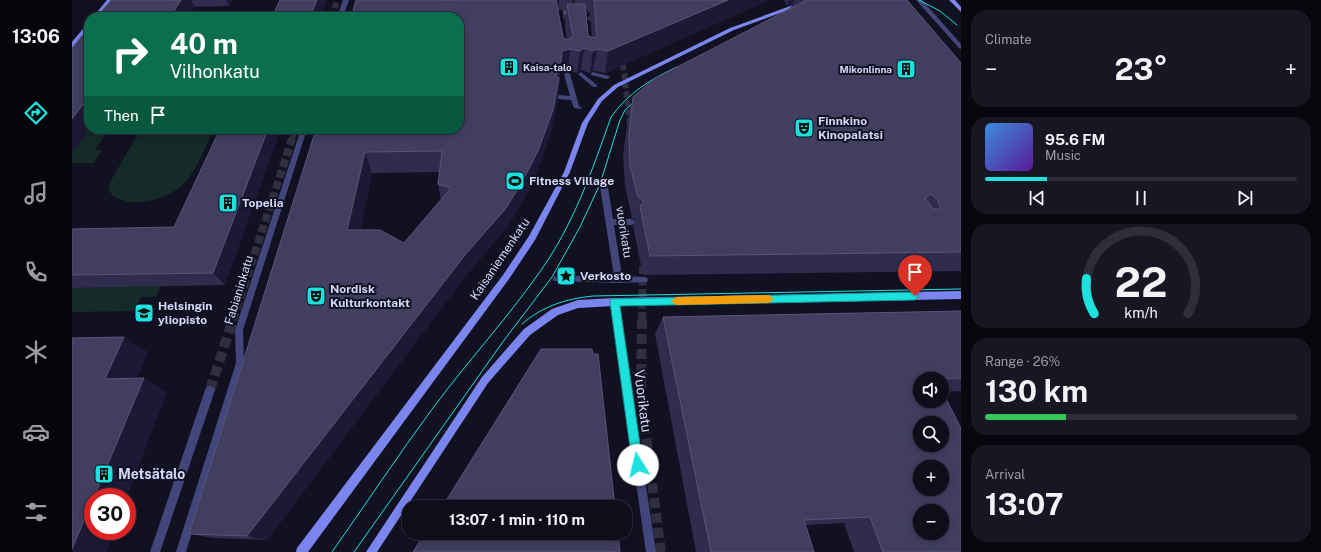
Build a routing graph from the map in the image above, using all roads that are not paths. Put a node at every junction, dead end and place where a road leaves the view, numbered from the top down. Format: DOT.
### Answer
graph roads {
  1 [pos="110,0"];
  2 [pos="346,0"];
  3 [pos="812,0"];
  4 [pos="919,0"];
  5 [pos="952,0"];
  6 [pos="961,10"];
  7 [pos="100,12"];
  8 [pos="342,12"];
  9 [pos="84,31"];
  10 [pos="72,46"];
  11 [pos="961,47"];
  12 [pos="567,74"];
  13 [pos="581,74"];
  14 [pos="593,74"];
  15 [pos="608,77"];
  16 [pos="595,86"];
  17 [pos="558,97"];
  18 [pos="572,98"];
  19 [pos="579,108"];
  20 [pos="302,134"];
  21 [pos="604,188"];
  22 [pos="610,222"];
  23 [pos="632,222"];
  24 [pos="557,279"];
  25 [pos="619,280"];
  26 [pos="644,280"];
  27 [pos="961,295"];
  28 [pos="614,302"];
  29 [pos="210,390"];
  30 [pos="155,552"];
  31 [pos="182,552"];
  32 [pos="301,552"];
  33 [pos="372,552"];
  34 [pos="651,552"];
  1 -- 7 [label="main road"];
  2 -- 8 [label="street"];
  3 -- 32 [label="main road, Kaisaniemenkatu"];
  4 -- 11 [label="street"];
  5 -- 6 [label="main road"];
  9 -- 10 [label="main road"];
  12 -- 18 [label="street"];
  13 -- 16 [label="street"];
  14 -- 15 [label="street"];
  17 -- 18 [label="street"];
  18 -- 19 [label="street"];
  20 -- 31 [label="street, Fabianinkatu"];
  21 -- 22 [label="street, vuorikatu"];
  22 -- 23 [label="street"];
  22 -- 25 [label="street, vuorikatu"];
  24 -- 25 [label="street"];
  25 -- 26 [label="street"];
  27 -- 28 [label="main road"];
  28 -- 33 [label="main road"];
  28 -- 34 [label="street, Vuorikatu"];
  29 -- 30 [label="street"];
}
